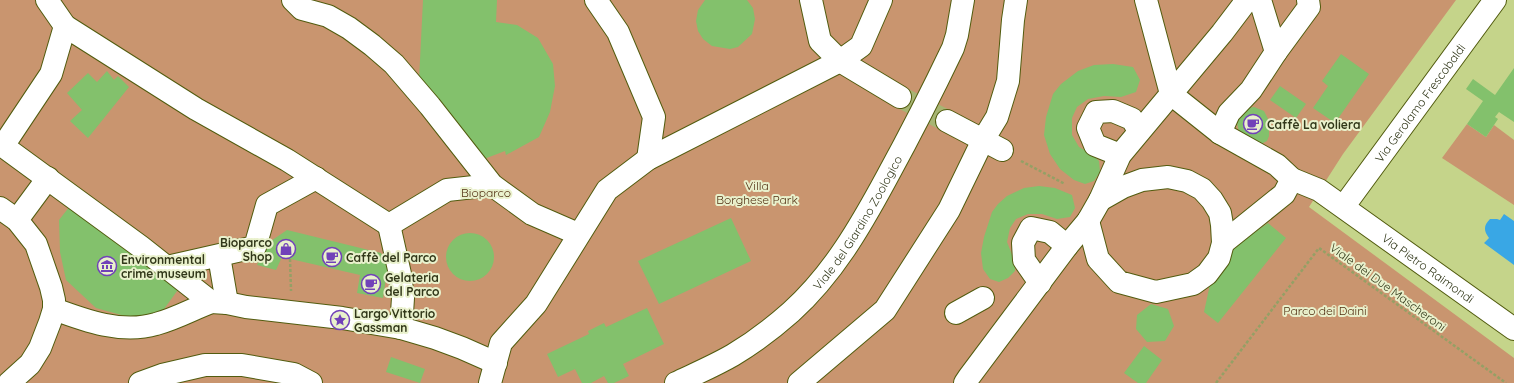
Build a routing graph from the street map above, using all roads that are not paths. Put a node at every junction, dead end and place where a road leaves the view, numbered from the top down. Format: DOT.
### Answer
graph roads {
  1 [pos="47,0"];
  2 [pos="293,0"];
  3 [pos="596,0"];
  4 [pos="811,0"];
  5 [pos="881,0"];
  6 [pos="963,0"];
  7 [pos="1016,0"];
  8 [pos="1146,0"];
  9 [pos="1247,0"];
  10 [pos="1260,0"];
  11 [pos="1308,0"];
  12 [pos="1496,0"];
  13 [pos="329,8"];
  14 [pos="65,26"];
  15 [pos="1276,52"];
  16 [pos="840,61"];
  17 [pos="1171,94"];
  18 [pos="900,97"];
  19 [pos="947,121"];
  20 [pos="1139,131"];
  21 [pos="1220,133"];
  22 [pos="983,140"];
  23 [pos="1,145"];
  24 [pos="1002,150"];
  25 [pos="1120,155"];
  26 [pos="648,159"];
  27 [pos="48,178"];
  28 [pos="316,178"];
  29 [pos="1292,179"];
  30 [pos="492,185"];
  31 [pos="1100,200"];
  32 [pos="1344,206"];
  33 [pos="9,214"];
  34 [pos="1088,221"];
  35 [pos="389,225"];
  36 [pos="578,234"];
  37 [pos="1223,243"];
  38 [pos="1066,246"];
  39 [pos="219,256"];
  40 [pos="167,267"];
  41 [pos="1040,283"];
  42 [pos="984,298"];
  43 [pos="228,304"];
  44 [pos="54,309"];
  45 [pos="956,313"];
  46 [pos="400,328"];
  47 [pos="1514,329"];
  48 [pos="493,373"];
  49 [pos="9,383"];
  50 [pos="140,383"];
  51 [pos="311,383"];
  52 [pos="676,383"];
  53 [pos="799,383"];
  54 [pos="965,383"];
  1 -- 14 [label="street"];
  2 -- 13 [label="street"];
  3 -- 26 [label="street"];
  4 -- 16 [label="street"];
  5 -- 16 [label="street"];
  6 -- 52 [label="street, Viale del Giardino Zoologico"];
  7 -- 22 [label="street"];
  8 -- 17 [label="street"];
  9 -- 17 [label="street"];
  10 -- 15 [label="street"];
  11 -- 15 [label="street"];
  12 -- 32 [label="street, Via Gerolamo Frescobaldi"];
  13 -- 30 [label="street"];
  14 -- 23 [label="street"];
  14 -- 28 [label="street"];
  15 -- 21 [label="street"];
  16 -- 18 [label="street"];
  16 -- 26 [label="street"];
  17 -- 20 [label="street"];
  17 -- 21 [label="street"];
  19 -- 22 [label="street"];
  20 -- 25 [label="street"];
  20 -- 25 [label="street"];
  21 -- 29 [label="street"];
  22 -- 24 [label="street"];
  22 -- 53 [label="street"];
  23 -- 27 [label="street"];
  25 -- 31 [label="street"];
  26 -- 36 [label="street"];
  27 -- 33 [label="street"];
  27 -- 40 [label="street"];
  28 -- 35 [label="street"];
  28 -- 39 [label="street"];
  29 -- 32 [label="street, Via Pietro Raimondi"];
  29 -- 37 [label="street"];
  30 -- 35 [label="street"];
  30 -- 36 [label="street"];
  31 -- 34 [label="street"];
  31 -- 37 [label="street"];
  32 -- 47 [label="street, Via Pietro Raimondi"];
  33 -- 44 [label="street"];
  34 -- 37 [label="street"];
  34 -- 38 [label="street"];
  35 -- 46 [label="street"];
  36 -- 48 [label="street"];
  38 -- 41 [label="street"];
  38 -- 41 [label="street"];
  39 -- 40 [label="street"];
  39 -- 43 [label="street"];
  40 -- 43 [label="street"];
  41 -- 54 [label="street"];
  42 -- 45 [label="street"];
  43 -- 44 [label="street"];
  43 -- 46 [label="street"];
  44 -- 49 [label="street"];
  46 -- 48 [label="street"];
  50 -- 51 [label="street"];
}
